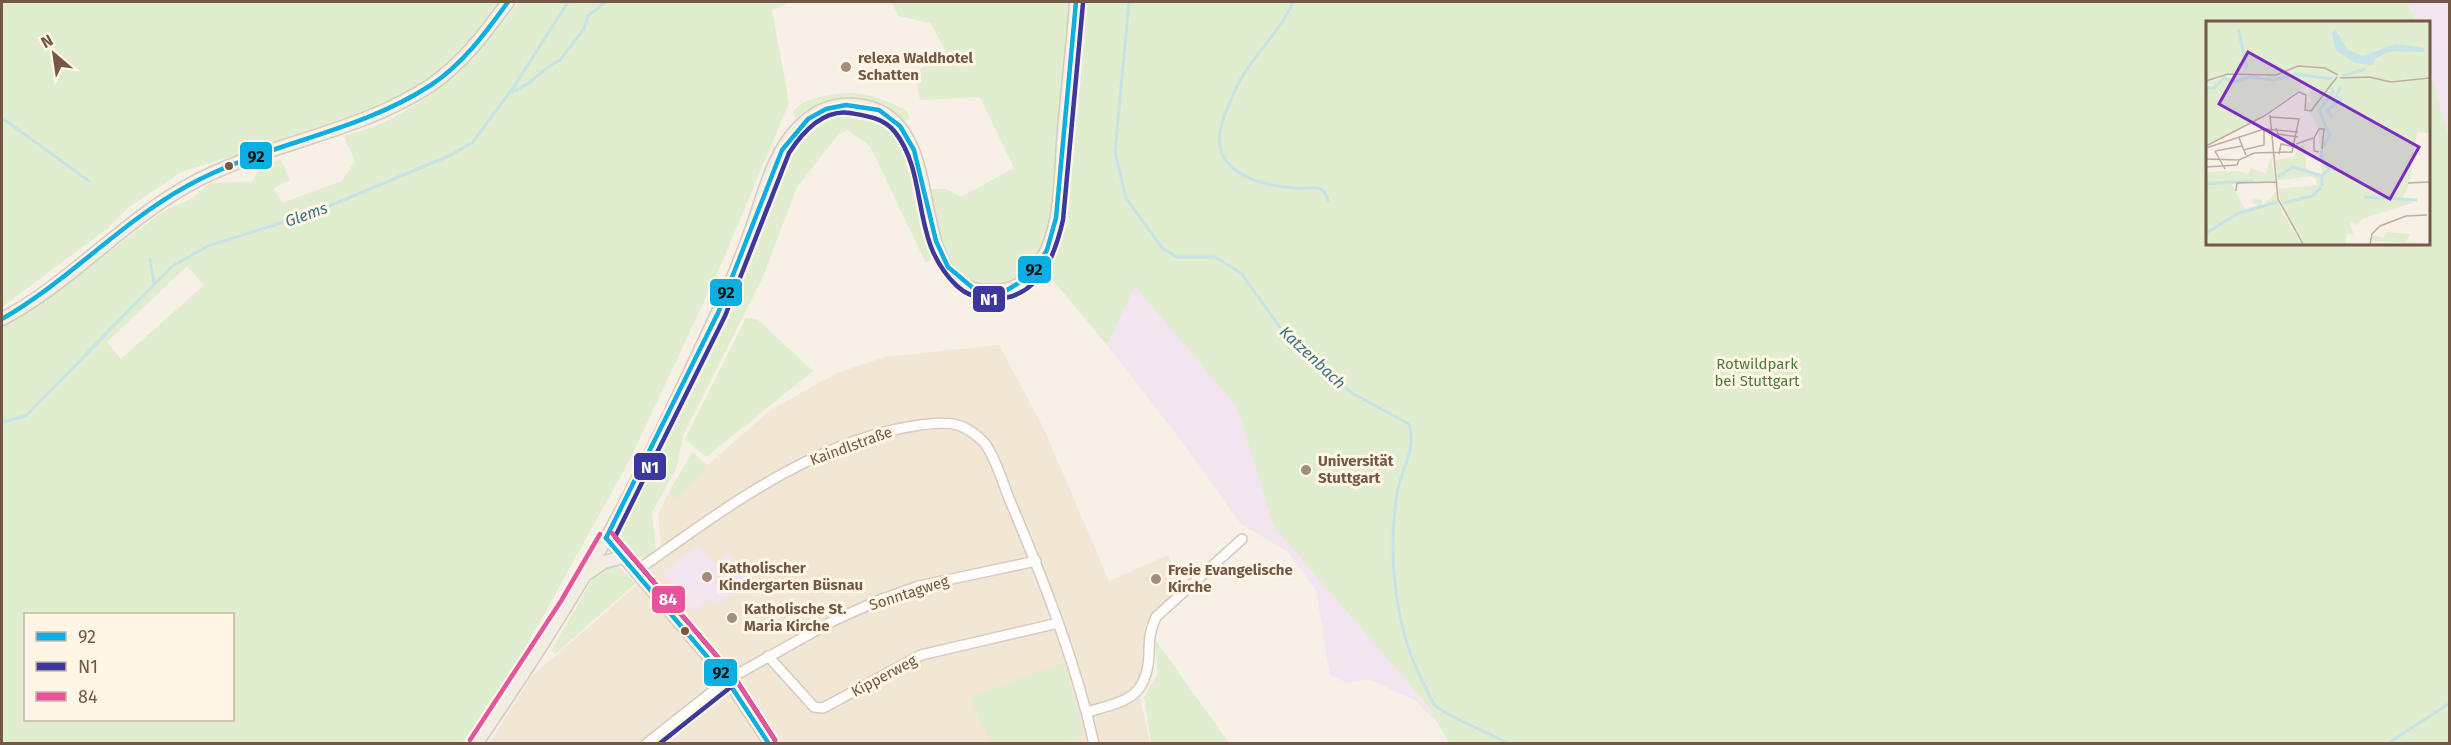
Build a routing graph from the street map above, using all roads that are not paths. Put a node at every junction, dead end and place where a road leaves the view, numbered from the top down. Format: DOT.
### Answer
graph roads {
  1 [pos="508,2"];
  2 [pos="1076,2"];
  3 [pos="2,319"];
  4 [pos="606,538"];
  5 [pos="1242,539"];
  6 [pos="624,557"];
  7 [pos="1036,561"];
  8 [pos="636,571"];
  9 [pos="584,575"];
  10 [pos="1058,623"];
  11 [pos="768,656"];
  12 [pos="727,680"];
  13 [pos="1087,712"];
  14 [pos="476,744"];
  15 [pos="646,744"];
  16 [pos="770,744"];
  17 [pos="1094,744"];
  1 -- 3 [label="main road"];
  2 -- 4 [label="main road"];
  4 -- 6 [label="street"];
  4 -- 9 [label="main road"];
  5 -- 13 [label="street"];
  6 -- 8 [label="street"];
  6 -- 9 [label="main road"];
  7 -- 8 [label="street, Kaindlstraße"];
  7 -- 10 [label="street, Kaindlstraße"];
  7 -- 11 [label="street, Sonntagweg"];
  8 -- 12 [label="street"];
  9 -- 14 [label="main road"];
  10 -- 11 [label="street, Kipperweg"];
  10 -- 13 [label="street, Kaindlstraße"];
  11 -- 12 [label="street, Sonntagweg"];
  12 -- 15 [label="street, Sonntagweg"];
  12 -- 16 [label="street"];
  13 -- 17 [label="street, Kaindlstraße"];
}
